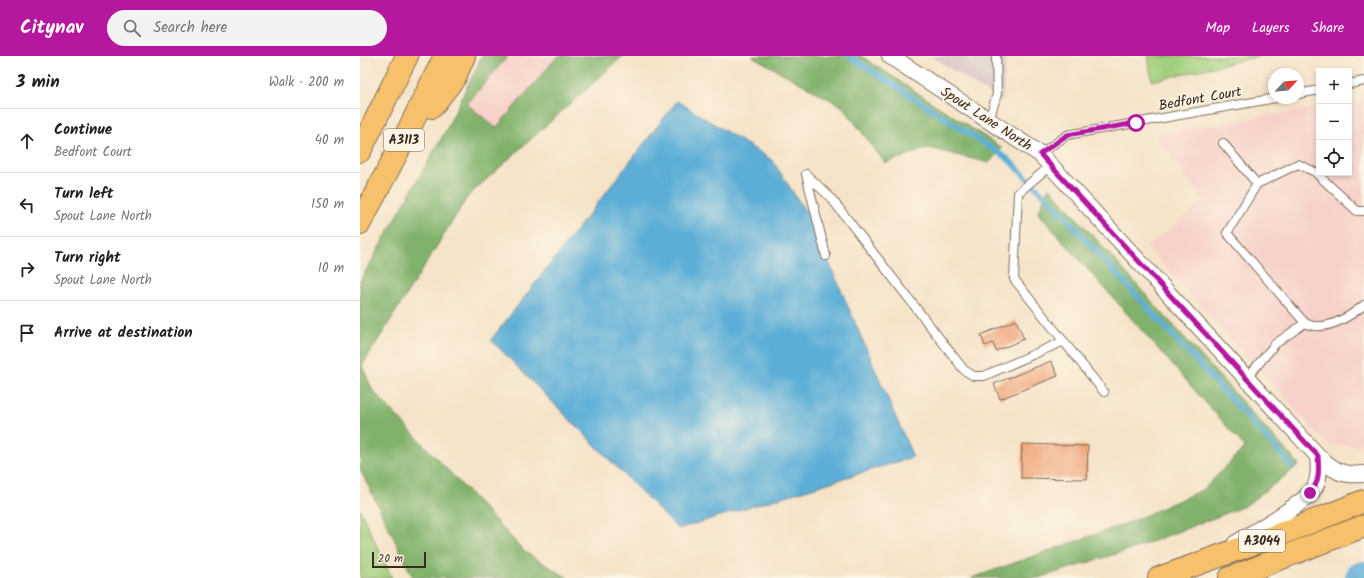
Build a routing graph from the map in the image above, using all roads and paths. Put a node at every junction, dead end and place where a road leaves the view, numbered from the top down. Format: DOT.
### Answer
graph roads {
  1 [pos="395,56"];
  2 [pos="407,56"];
  3 [pos="445,56"];
  4 [pos="464,56"];
  5 [pos="890,56"];
  6 [pos="996,56"];
  7 [pos="1364,81"];
  8 [pos="1352,83"];
  9 [pos="394,86"];
  10 [pos="1316,91"];
  11 [pos="1304,93"];
  12 [pos="1268,99"];
  13 [pos="989,120"];
  14 [pos="1223,143"];
  15 [pos="360,151"];
  16 [pos="398,151"];
  17 [pos="1045,160"];
  18 [pos="1257,184"];
  19 [pos="1364,211"];
  20 [pos="360,223"];
  21 [pos="826,256"];
  22 [pos="1364,304"];
  23 [pos="1305,323"];
  24 [pos="1064,341"];
  25 [pos="1246,379"];
  26 [pos="1104,392"];
  27 [pos="1318,456"];
  28 [pos="1364,474"];
  29 [pos="1364,501"];
  30 [pos="1364,526"];
  31 [pos="1208,561"];
  32 [pos="1159,578"];
  33 [pos="1230,578"];
  1 -- 9 [label="main road"];
  2 -- 9 [label="main road, A3113"];
  3 -- 16 [label="main road, A3113"];
  4 -- 16 [label="main road"];
  5 -- 13 [label="street, Spout Lane North"];
  6 -- 13 [label="lane"];
  7 -- 8 [label="lane"];
  9 -- 15 [label="main road, A3113"];
  10 -- 11 [label="lane"];
  12 -- 17 [label="lane, Bedfont Court"];
  13 -- 17 [label="street, Spout Lane North"];
  14 -- 18 [label="lane"];
  16 -- 20 [label="main road, A3113"];
  17 -- 24 [label="lane, Bedfont Court"];
  17 -- 25 [label="street, Spout Lane North"];
  18 -- 19 [label="lane"];
  18 -- 23 [label="lane"];
  21 -- 24 [label="lane"];
  22 -- 23 [label="lane"];
  23 -- 25 [label="lane"];
  24 -- 26 [label="lane"];
  25 -- 27 [label="street, Spout Lane North"];
  27 -- 28 [label="street, Spout Lane North"];
  27 -- 31 [label="street"];
  29 -- 31 [label="main road, A3044"];
  30 -- 33 [label="main road, A3044"];
  31 -- 32 [label="main road, A3044"];
}
